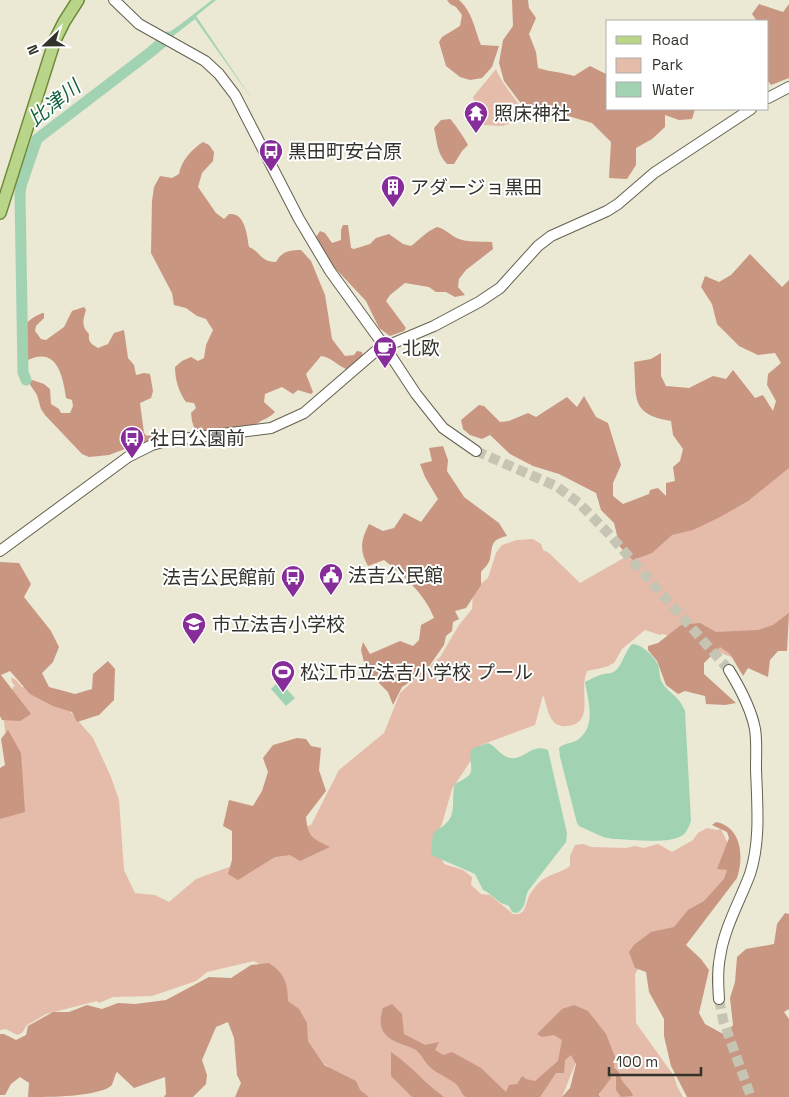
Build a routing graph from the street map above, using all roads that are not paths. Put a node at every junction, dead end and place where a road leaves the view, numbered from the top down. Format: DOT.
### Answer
graph roads {
  1 [pos="78,0"];
  2 [pos="114,0"];
  3 [pos="789,87"];
  4 [pos="769,97"];
  5 [pos="749,110"];
  6 [pos="0,213"];
  7 [pos="385,347"];
  8 [pos="476,451"];
  9 [pos="0,551"];
  10 [pos="729,670"];
  11 [pos="719,999"];
  1 -- 6 [label="main road"];
  2 -- 7 [label="street"];
  3 -- 4 [label="street"];
  5 -- 7 [label="street"];
  7 -- 8 [label="street"];
  7 -- 9 [label="street"];
  10 -- 11 [label="street"];
}
